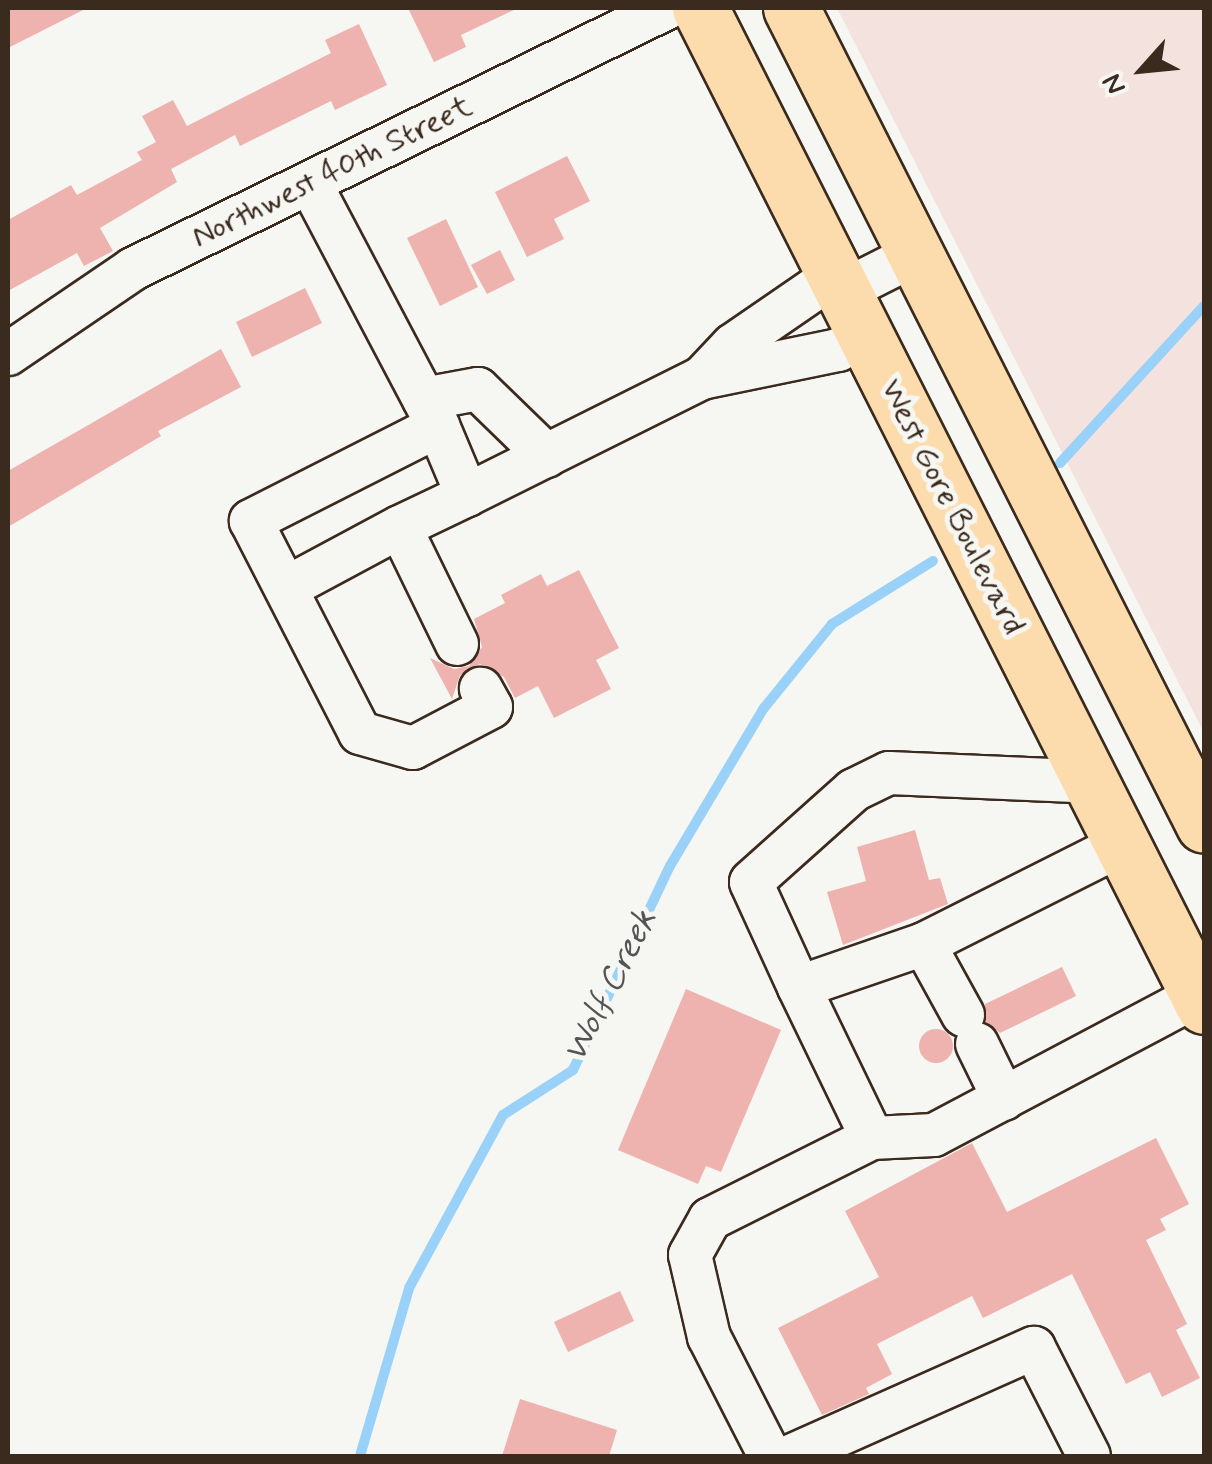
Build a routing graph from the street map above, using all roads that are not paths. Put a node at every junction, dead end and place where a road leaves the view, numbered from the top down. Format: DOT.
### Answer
graph roads {
  1 [pos="667,8"];
  2 [pos="700,8"];
  3 [pos="791,8"];
  4 [pos="310,183"];
  5 [pos="916,254"];
  6 [pos="848,300"];
  7 [pos="8,354"];
  8 [pos="702,378"];
  9 [pos="431,412"];
  10 [pos="547,456"];
  11 [pos="466,495"];
  12 [pos="400,527"];
  13 [pos="286,588"];
  14 [pos="457,644"];
  15 [pos="481,689"];
  16 [pos="1092,782"];
  17 [pos="1204,825"];
  18 [pos="1123,844"];
  19 [pos="924,944"];
  20 [pos="798,987"];
  21 [pos="1203,998"];
  22 [pos="1004,1099"];
  23 [pos="872,1138"];
  24 [pos="770,1456"];
  25 [pos="791,1456"];
  26 [pos="1089,1456"];
  1 -- 4 [label="street, Northwest 40th Street"];
  2 -- 6 [label="main road, West Gore Boulevard"];
  3 -- 5 [label="main road"];
  4 -- 7 [label="street, Northwest 40th Street"];
  4 -- 9 [label="street"];
  5 -- 6 [label="street"];
  5 -- 17 [label="main road"];
  6 -- 8 [label="street"];
  6 -- 8 [label="street"];
  6 -- 16 [label="main road, West Gore Boulevard"];
  8 -- 10 [label="street"];
  9 -- 10 [label="street"];
  9 -- 11 [label="street"];
  9 -- 13 [label="street"];
  10 -- 11 [label="street"];
  11 -- 12 [label="street"];
  12 -- 13 [label="street"];
  12 -- 14 [label="street"];
  13 -- 15 [label="street"];
  16 -- 18 [label="main road, West Gore Boulevard"];
  16 -- 20 [label="street"];
  18 -- 19 [label="street"];
  18 -- 21 [label="main road, West Gore Boulevard"];
  19 -- 20 [label="street"];
  19 -- 22 [label="street"];
  20 -- 23 [label="street"];
  21 -- 22 [label="street"];
  22 -- 23 [label="street"];
  23 -- 24 [label="street"];
  25 -- 26 [label="street"];
}
